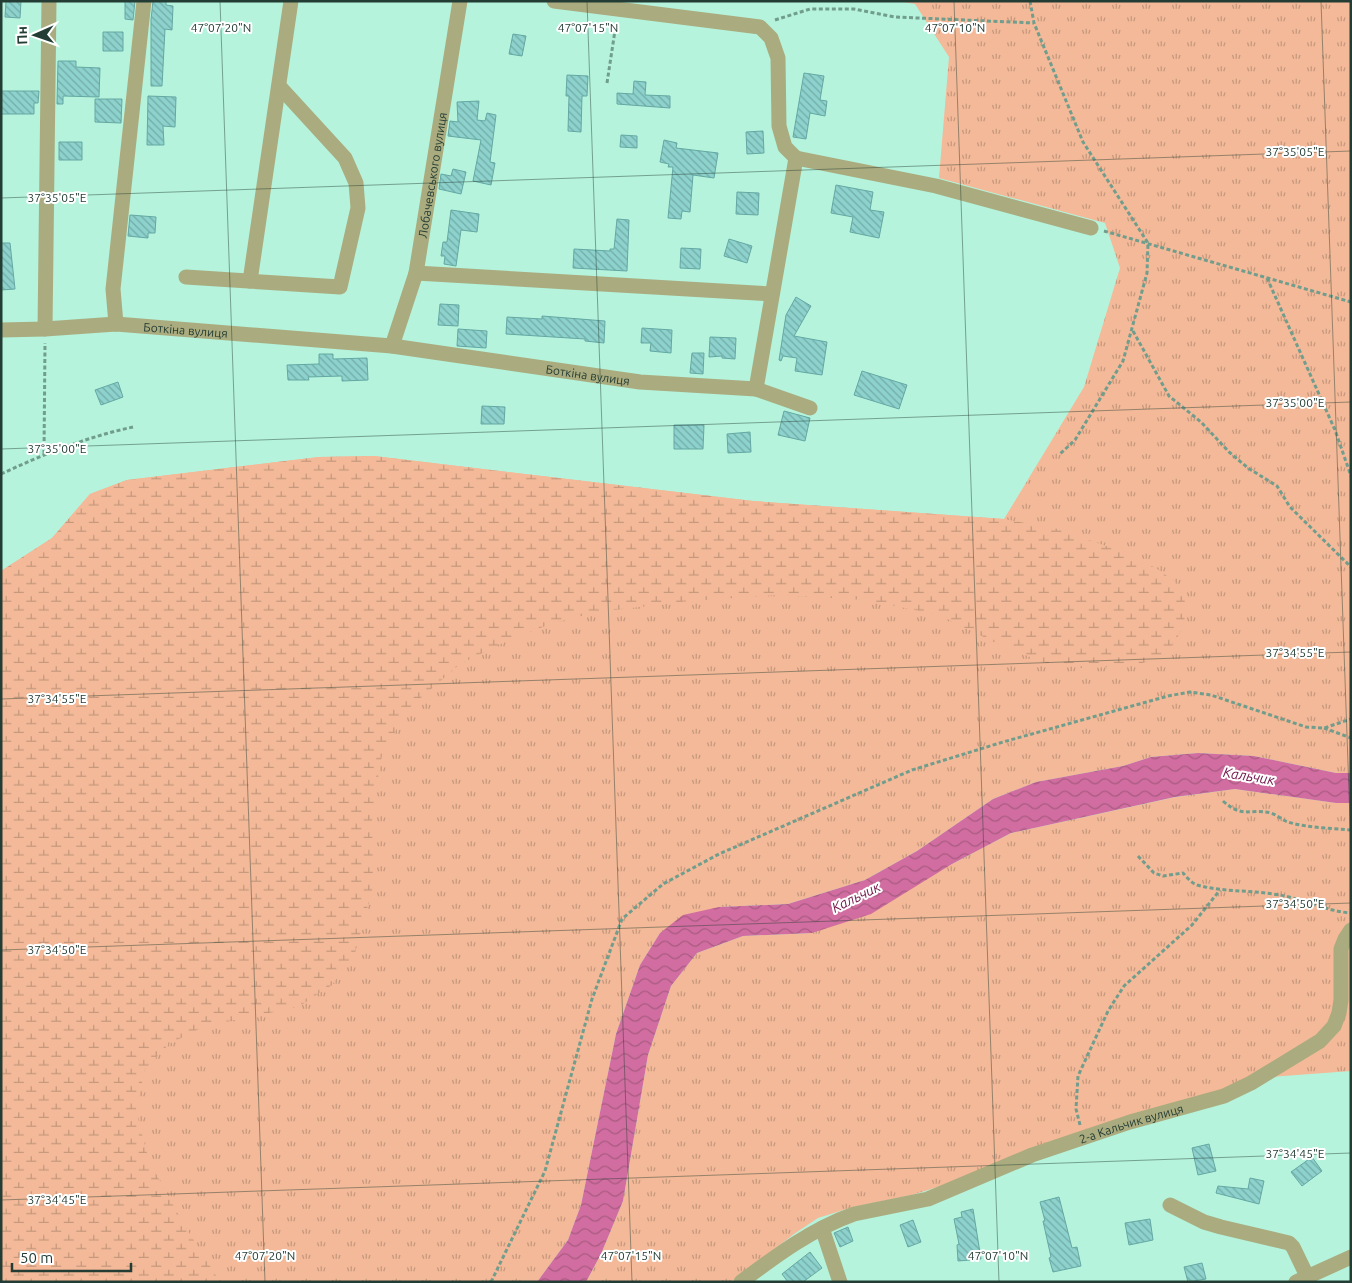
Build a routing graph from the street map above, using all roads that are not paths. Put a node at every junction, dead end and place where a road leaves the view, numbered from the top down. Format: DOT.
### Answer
graph roads {
  1 [pos="49,1"];
  2 [pos="144,1"];
  3 [pos="291,1"];
  4 [pos="460,1"];
  5 [pos="554,1"];
  6 [pos="279,86"];
  7 [pos="796,158"];
  8 [pos="1091,228"];
  9 [pos="416,273"];
  10 [pos="186,276"];
  11 [pos="250,281"];
  12 [pos="772,294"];
  13 [pos="116,324"];
  14 [pos="45,329"];
  15 [pos="1,330"];
  16 [pos="392,346"];
  17 [pos="756,389"];
  18 [pos="810,408"];
  19 [pos="1351,930"];
  20 [pos="1346,985"];
  21 [pos="1170,1205"];
  22 [pos="822,1228"];
  23 [pos="1351,1258"];
  24 [pos="1301,1279"];
  25 [pos="741,1282"];
  26 [pos="840,1282"];
  1 -- 14 [label="street"];
  2 -- 13 [label="street"];
  3 -- 6 [label="street"];
  4 -- 9 [label="street, Лобачевського вулиця"];
  5 -- 7 [label="street"];
  6 -- 11 [label="street"];
  6 -- 11 [label="street"];
  7 -- 8 [label="street"];
  7 -- 12 [label="street"];
  9 -- 12 [label="street"];
  9 -- 16 [label="street, Лобачевського вулиця"];
  10 -- 11 [label="street"];
  12 -- 17 [label="street"];
  13 -- 14 [label="street, Боткіна вулиця"];
  13 -- 16 [label="street, Боткіна вулиця"];
  14 -- 15 [label="street"];
  16 -- 17 [label="street, Боткіна вулиця"];
  17 -- 18 [label="street, Боткіна вулиця"];
  19 -- 20 [label="street, 2-а Кальчик вулиця"];
  20 -- 22 [label="street, 2-а Кальчик вулиця"];
  21 -- 24 [label="street"];
  22 -- 25 [label="street, 2-а Кальчик вулиця"];
  22 -- 26 [label="street"];
  23 -- 24 [label="street"];
}
